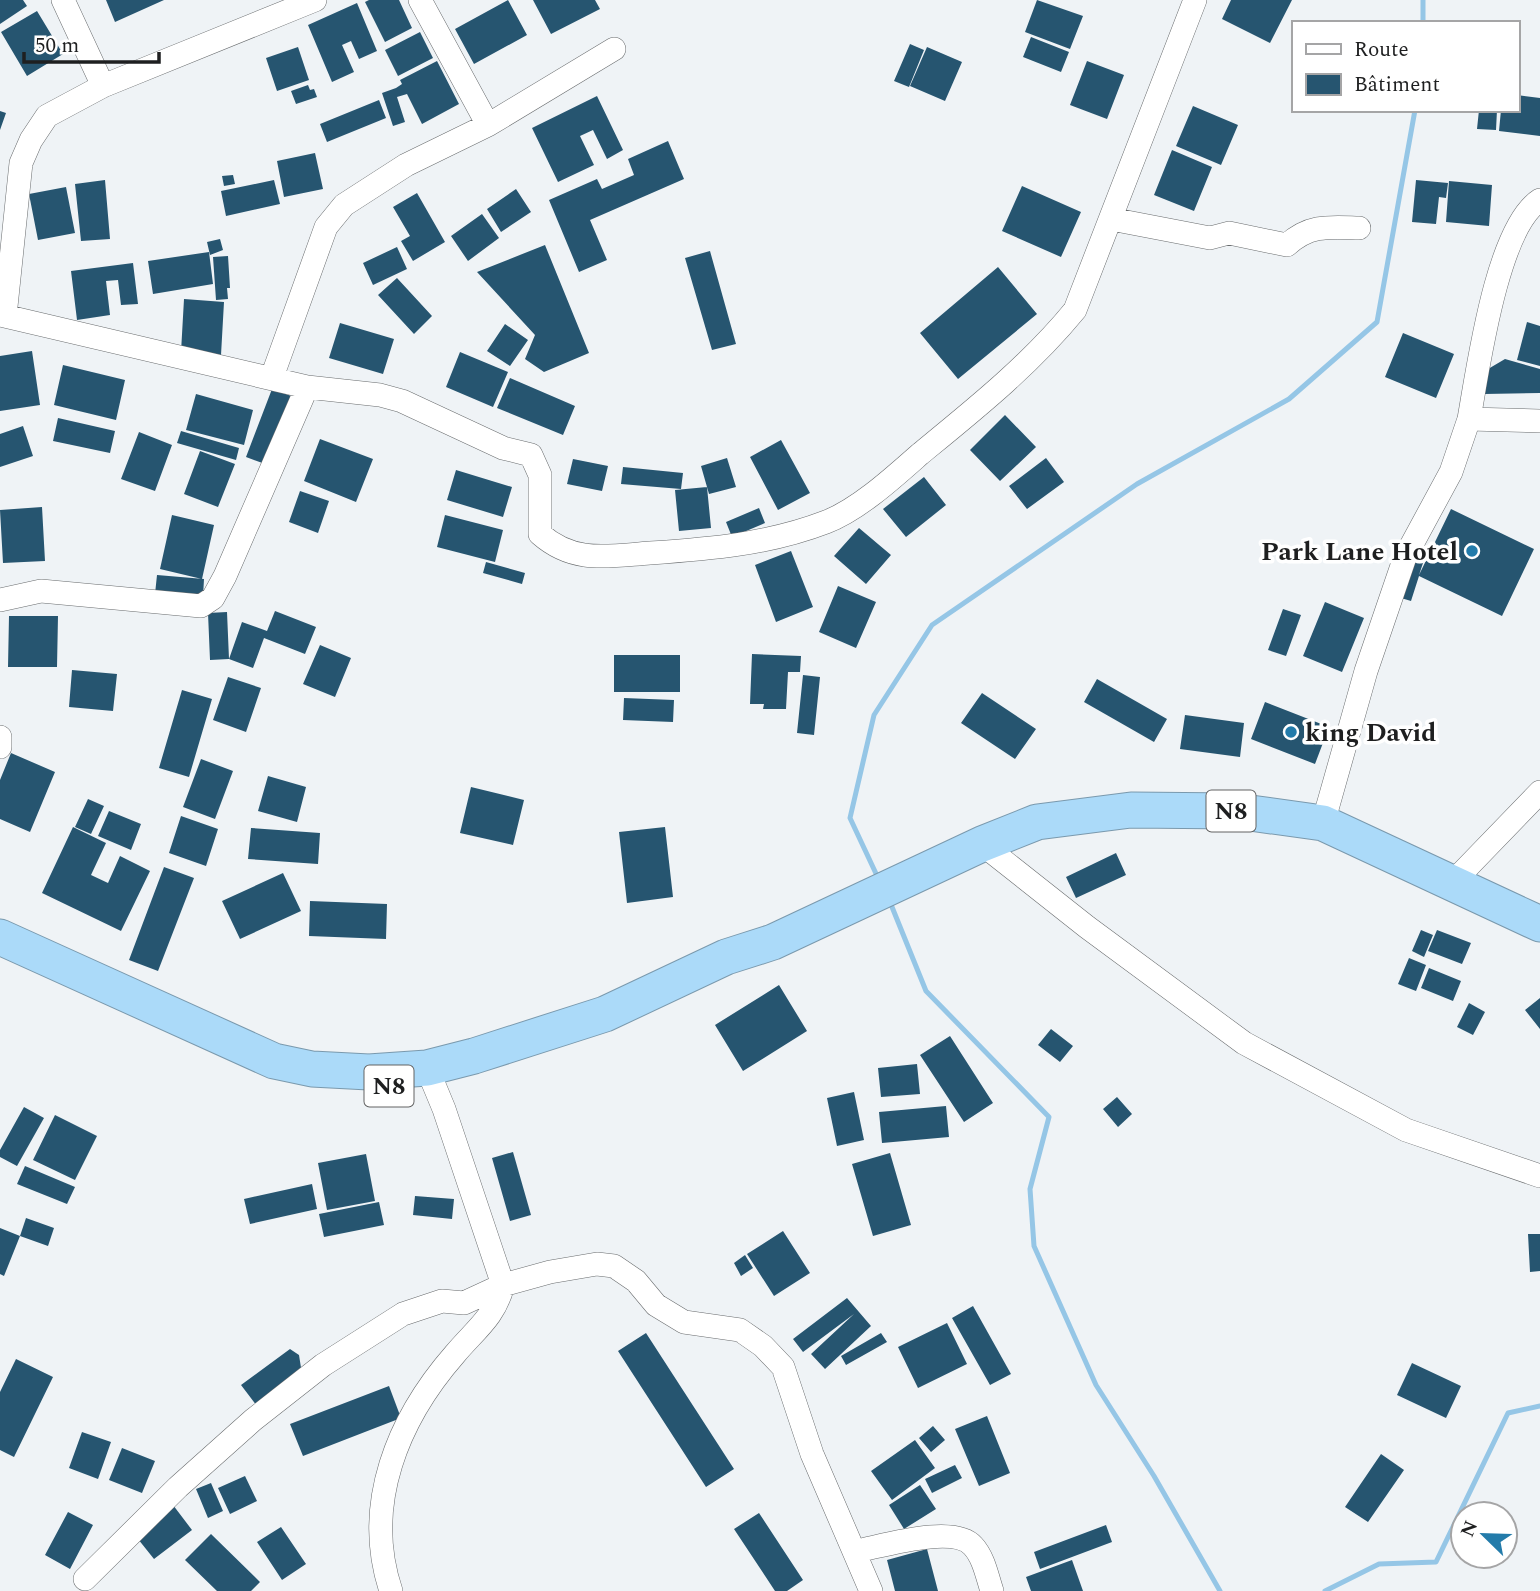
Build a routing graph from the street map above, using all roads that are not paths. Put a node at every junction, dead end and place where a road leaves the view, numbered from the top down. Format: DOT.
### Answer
graph roads {
  1 [pos="62,0"];
  2 [pos="315,0"];
  3 [pos="420,0"];
  4 [pos="1195,0"];
  5 [pos="614,49"];
  6 [pos="103,86"];
  7 [pos="488,125"];
  8 [pos="1540,200"];
  9 [pos="1111,219"];
  10 [pos="1359,228"];
  11 [pos="3,315"];
  12 [pos="272,377"];
  13 [pos="307,387"];
  14 [pos="1469,419"];
  15 [pos="1540,421"];
  16 [pos="0,600"];
  17 [pos="0,737"];
  18 [pos="0,747"];
  19 [pos="1540,792"];
  20 [pos="1323,823"];
  21 [pos="982,844"];
  22 [pos="1453,882"];
  23 [pos="1540,924"];
  24 [pos="0,937"];
  25 [pos="0,955"];
  26 [pos="49,969"];
  27 [pos="431,1076"];
  28 [pos="1540,1176"];
  29 [pos="503,1285"];
  30 [pos="856,1551"];
  31 [pos="85,1580"];
  32 [pos="391,1591"];
  33 [pos="871,1591"];
  34 [pos="992,1591"];
  1 -- 6 [label="street"];
  2 -- 6 [label="street"];
  3 -- 7 [label="street"];
  4 -- 9 [label="street"];
  5 -- 7 [label="street"];
  6 -- 11 [label="street"];
  7 -- 12 [label="street"];
  8 -- 14 [label="street"];
  9 -- 10 [label="street"];
  9 -- 13 [label="street"];
  11 -- 12 [label="street"];
  12 -- 13 [label="street"];
  13 -- 16 [label="street"];
  14 -- 15 [label="street"];
  14 -- 20 [label="street"];
  17 -- 18 [label="street"];
  19 -- 22 [label="street"];
  20 -- 21 [label="highway, N8"];
  20 -- 22 [label="highway, N8"];
  21 -- 27 [label="highway, N8"];
  21 -- 28 [label="street"];
  22 -- 23 [label="highway, N8"];
  24 -- 26 [label="highway, N8"];
  25 -- 26 [label="highway, N8"];
  26 -- 27 [label="highway, N8"];
  27 -- 29 [label="street"];
  29 -- 30 [label="street"];
  29 -- 31 [label="street"];
  29 -- 32 [label="street"];
  30 -- 33 [label="street"];
  30 -- 34 [label="street"];
}
